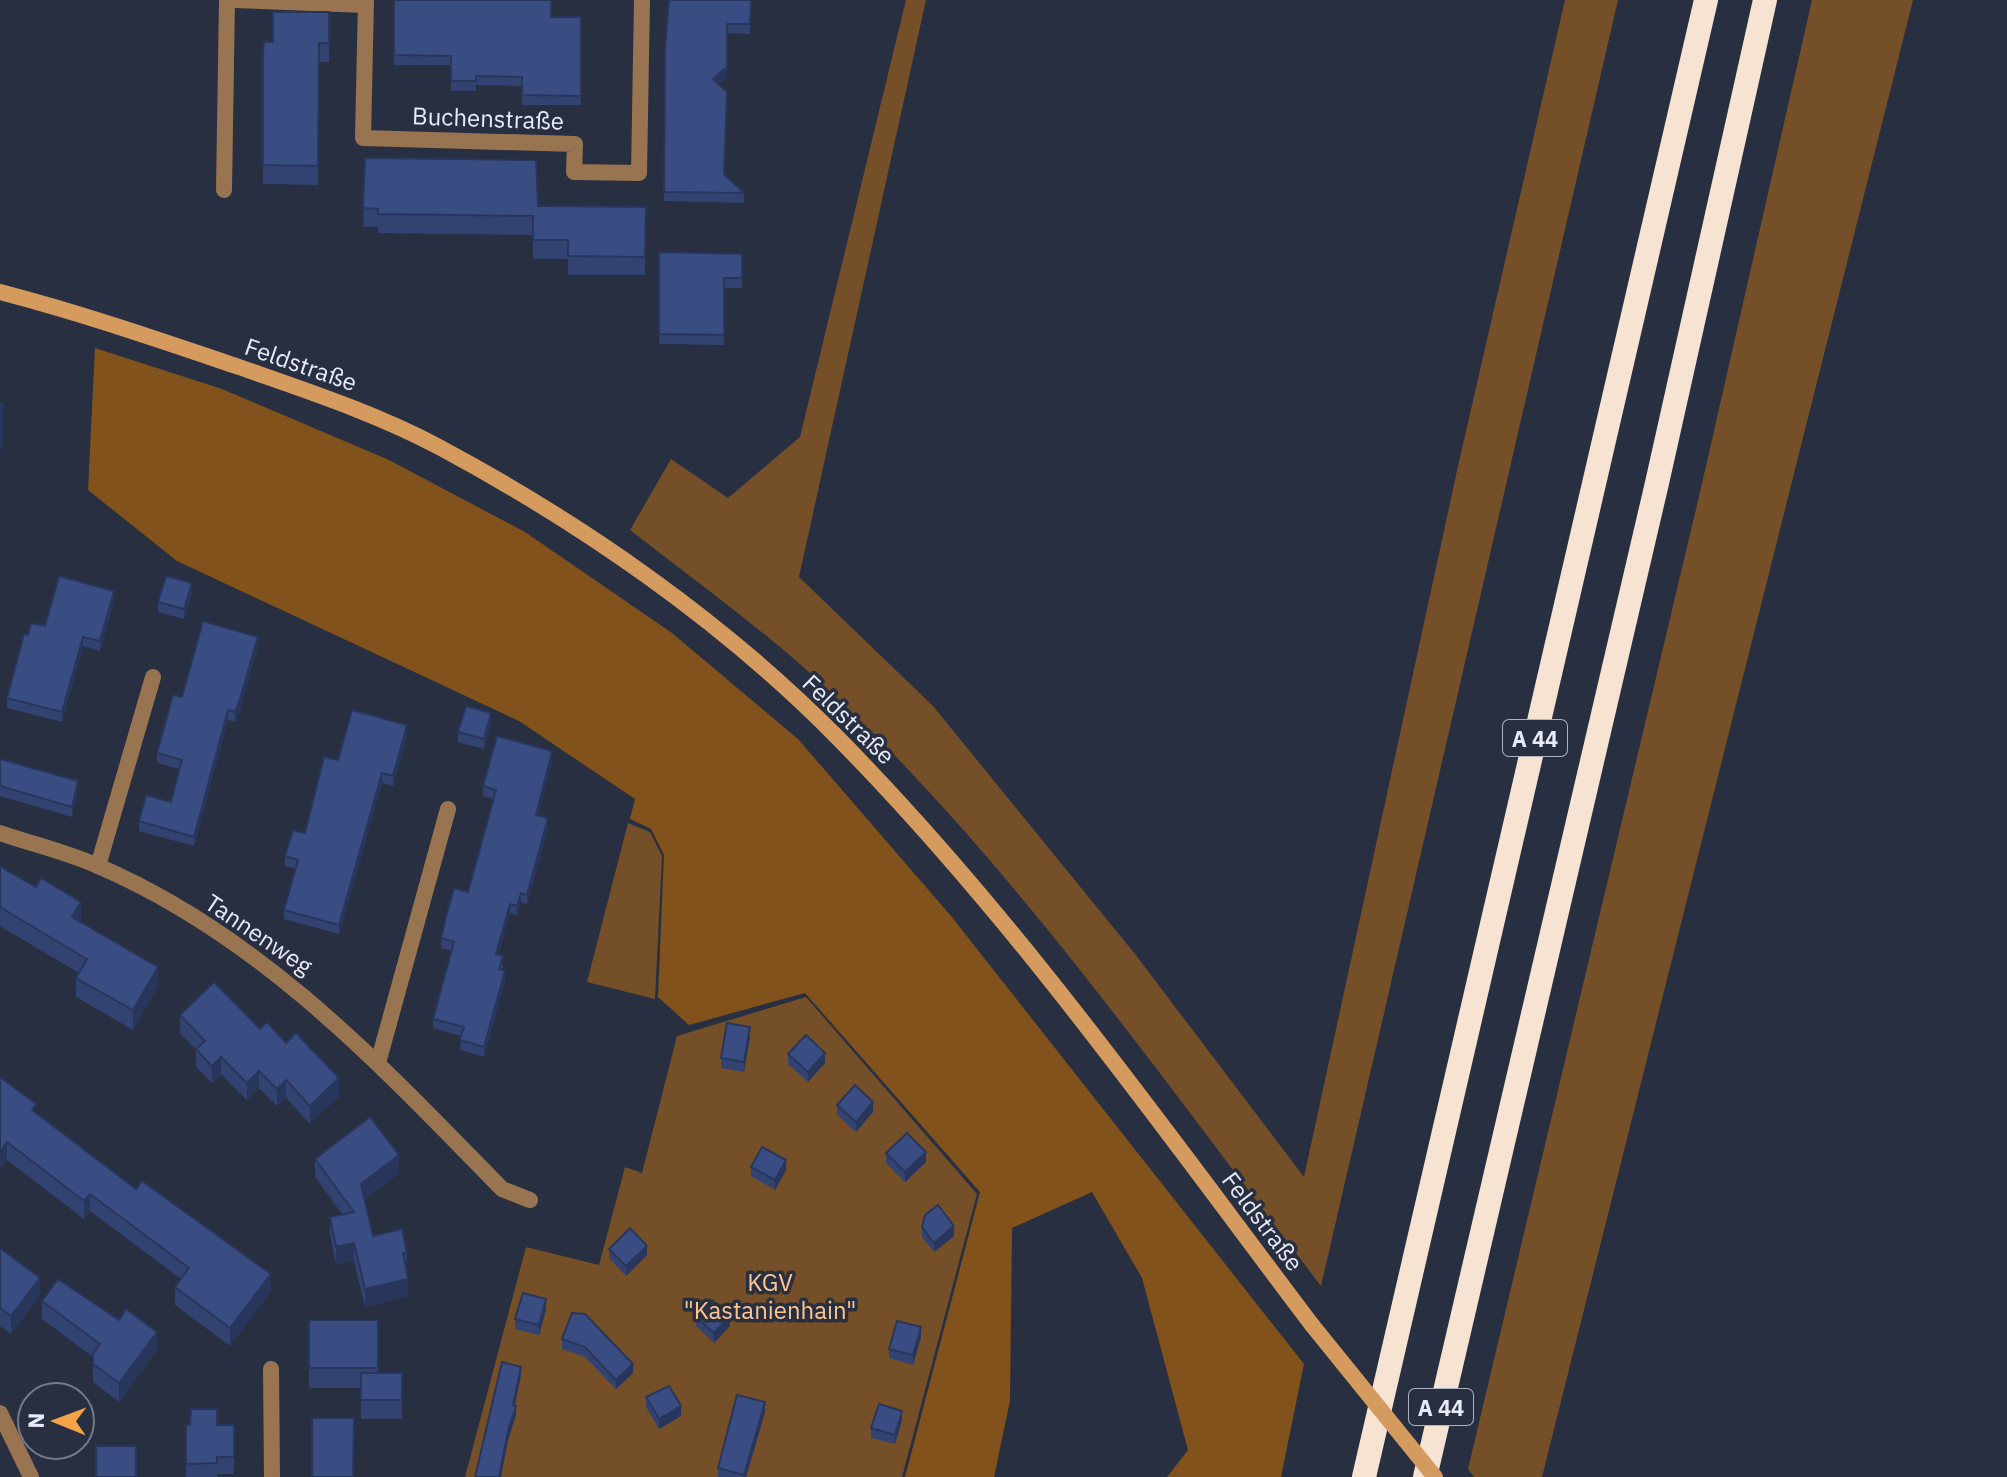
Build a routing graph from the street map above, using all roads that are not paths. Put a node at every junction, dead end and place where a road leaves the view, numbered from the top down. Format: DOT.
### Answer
graph roads {
  1 [pos="227,0"];
  2 [pos="234,0"];
  3 [pos="642,0"];
  4 [pos="1706,0"];
  5 [pos="1765,0"];
  6 [pos="366,3"];
  7 [pos="224,190"];
  8 [pos="0,292"];
  9 [pos="153,677"];
  10 [pos="448,809"];
  11 [pos="0,833"];
  12 [pos="98,866"];
  13 [pos="378,1063"];
  14 [pos="530,1200"];
  15 [pos="271,1369"];
  16 [pos="0,1413"];
  17 [pos="31,1477"];
  18 [pos="272,1477"];
  19 [pos="1364,1477"];
  20 [pos="1425,1477"];
  21 [pos="1435,1477"];
  1 -- 7 [label="street"];
  2 -- 6 [label="street, Buchenstraße"];
  3 -- 6 [label="street, Buchenstraße"];
  4 -- 19 [label="highway, A 44"];
  5 -- 20 [label="highway, A 44"];
  8 -- 21 [label="main road, Feldstraße, bridge"];
  9 -- 12 [label="street"];
  10 -- 13 [label="street"];
  11 -- 12 [label="street, Tannenweg"];
  12 -- 13 [label="street, Tannenweg"];
  13 -- 14 [label="street, Tannenweg"];
  15 -- 18 [label="street"];
  16 -- 17 [label="street"];
}
